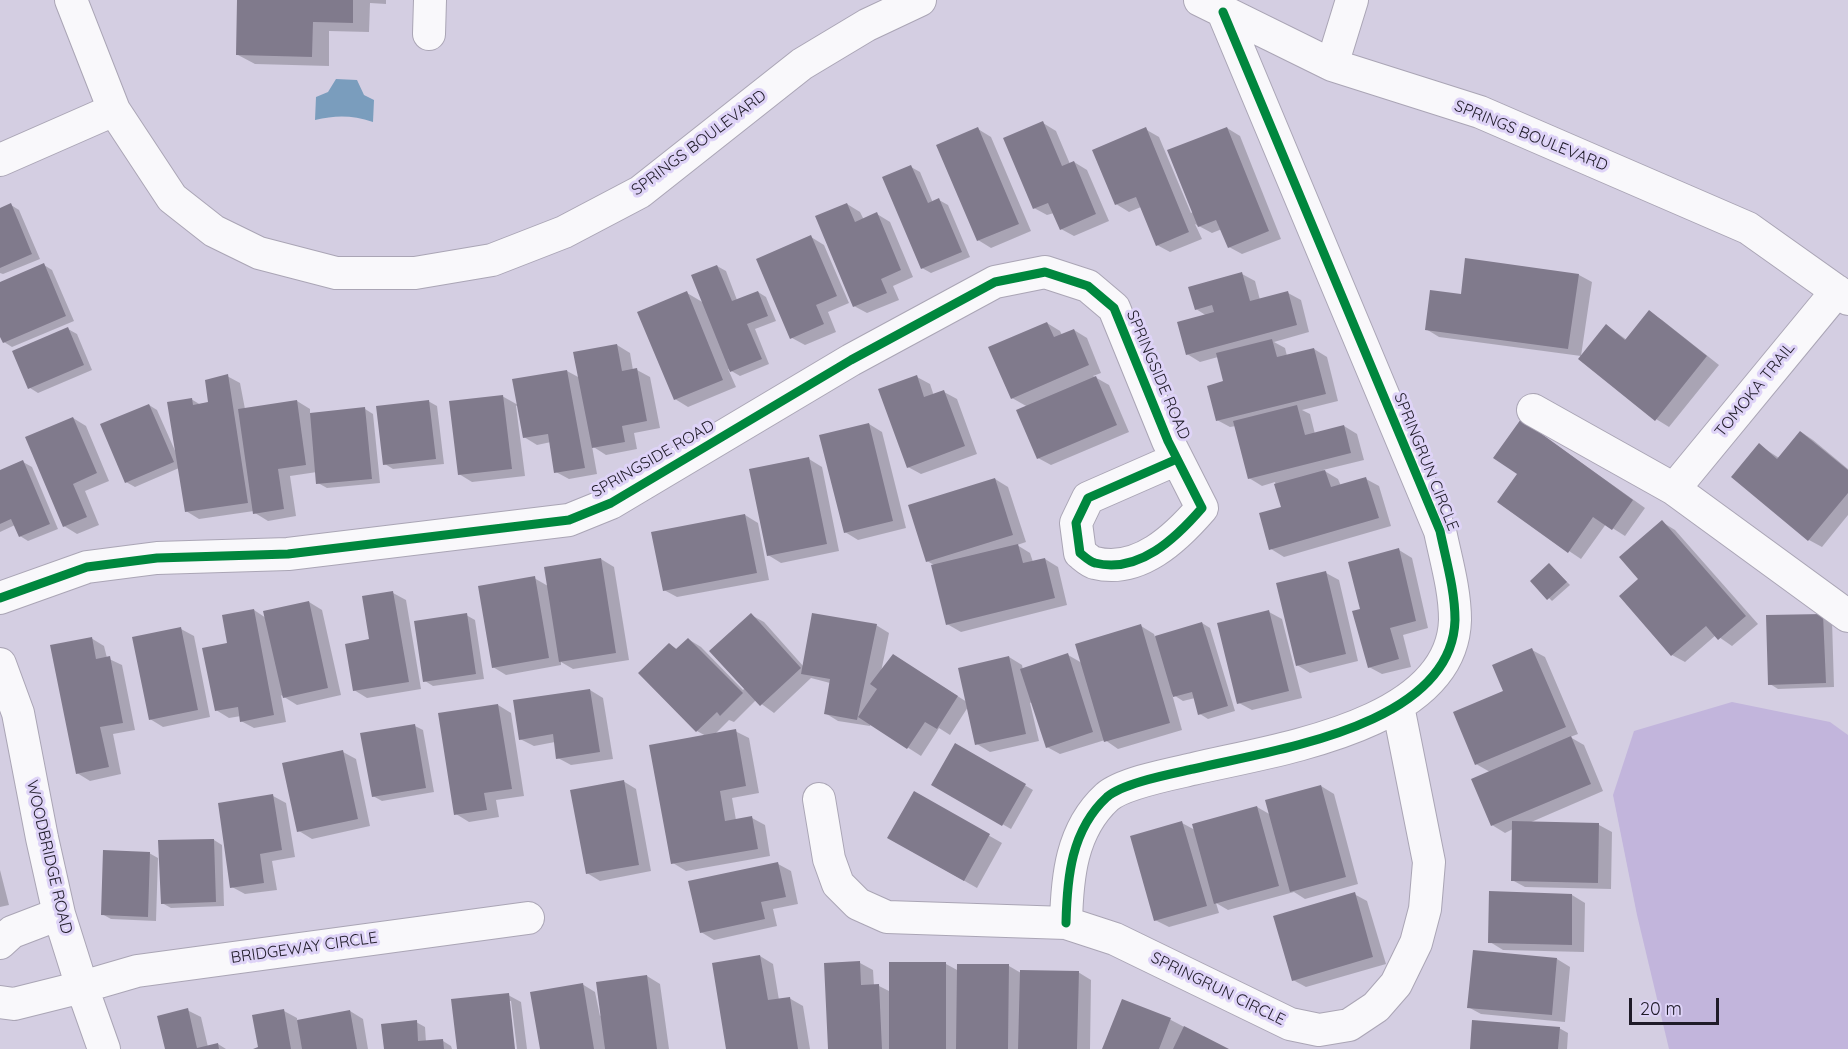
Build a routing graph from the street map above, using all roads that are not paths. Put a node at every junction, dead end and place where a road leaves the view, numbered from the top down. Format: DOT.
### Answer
graph roads {
  1 [pos="70,0"];
  2 [pos="430,0"];
  3 [pos="920,0"];
  4 [pos="1352,0"];
  5 [pos="1211,6"];
  6 [pos="429,34"];
  7 [pos="1332,64"];
  8 [pos="114,110"];
  9 [pos="0,160"];
  10 [pos="1842,295"];
  11 [pos="1533,410"];
  12 [pos="1177,459"];
  13 [pos="1674,489"];
  14 [pos="0,598"];
  15 [pos="1848,616"];
  16 [pos="0,664"];
  17 [pos="1398,706"];
  18 [pos="819,799"];
  19 [pos="59,914"];
  20 [pos="528,918"];
  21 [pos="1065,923"];
  22 [pos="0,943"];
  23 [pos="82,987"];
  24 [pos="0,1002"];
  25 [pos="104,1049"];
  1 -- 8 [label="street, SPRINGS BOULEVARD"];
  2 -- 6 [label="street"];
  3 -- 8 [label="street, SPRINGS BOULEVARD"];
  4 -- 7 [label="street"];
  5 -- 7 [label="street, SPRINGS BOULEVARD"];
  5 -- 17 [label="street, SPRINGRUN CIRCLE"];
  7 -- 10 [label="street, SPRINGS BOULEVARD"];
  8 -- 9 [label="street"];
  10 -- 13 [label="street, TOMOKA TRAIL"];
  11 -- 13 [label="street"];
  12 -- 14 [label="street, SPRINGSIDE ROAD"];
  13 -- 15 [label="street"];
  16 -- 19 [label="street, WOODBRIDGE ROAD"];
  17 -- 21 [label="street, SPRINGRUN CIRCLE"];
  17 -- 21 [label="street, SPRINGRUN CIRCLE"];
  18 -- 21 [label="street, SPRINGRUN CIRCLE"];
  19 -- 22 [label="street"];
  19 -- 23 [label="street, WOODBRIDGE ROAD"];
  20 -- 23 [label="street, BRIDGEWAY CIRCLE"];
  23 -- 24 [label="street, BRIDGEWAY CIRCLE"];
  23 -- 25 [label="street, WOODBRIDGE ROAD"];
}
